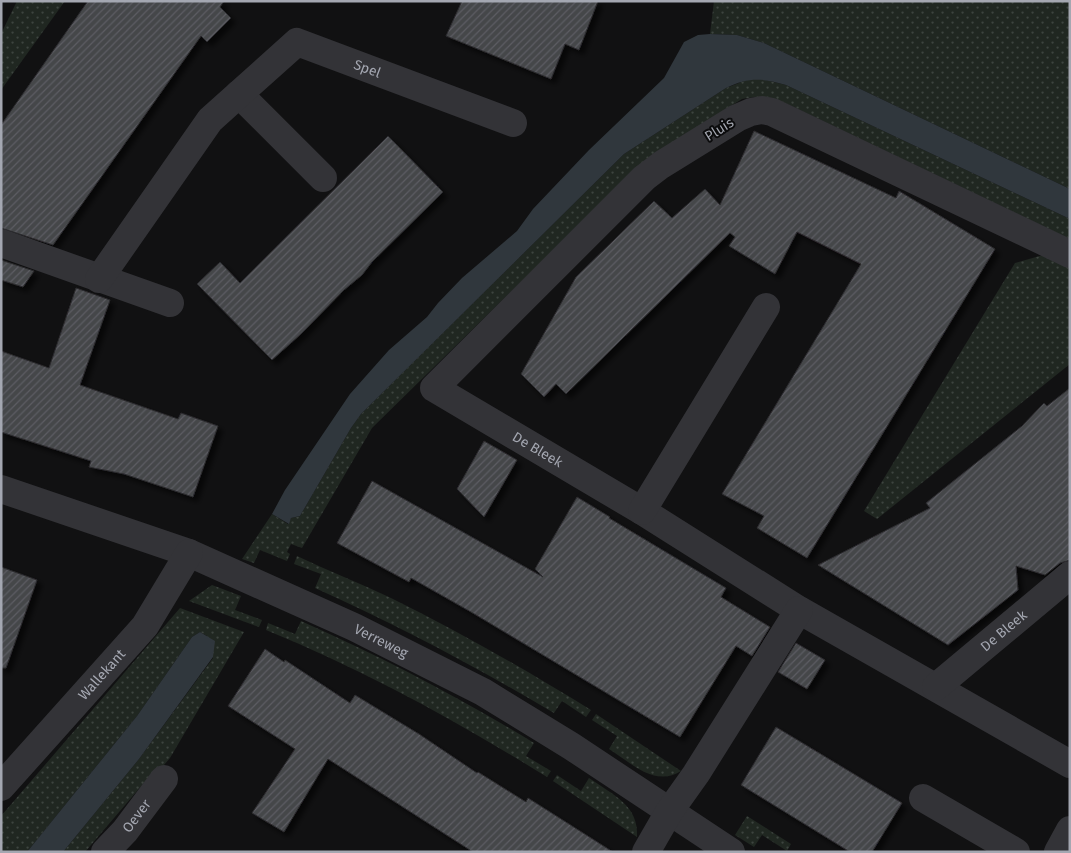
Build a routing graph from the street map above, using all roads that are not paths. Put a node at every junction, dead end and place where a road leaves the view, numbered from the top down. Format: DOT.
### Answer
graph roads {
  1 [pos="239,94"];
  2 [pos="513,123"];
  3 [pos="323,178"];
  4 [pos="1,243"];
  5 [pos="1070,254"];
  6 [pos="100,279"];
  7 [pos="170,303"];
  8 [pos="766,307"];
  9 [pos="434,388"];
  10 [pos="1,489"];
  11 [pos="642,511"];
  12 [pos="189,553"];
  13 [pos="1070,575"];
  14 [pos="799,610"];
  15 [pos="936,687"];
  16 [pos="1070,764"];
  17 [pos="164,779"];
  18 [pos="1,786"];
  19 [pos="923,798"];
  20 [pos="670,812"];
  21 [pos="1070,830"];
  22 [pos="106,852"];
  23 [pos="646,852"];
  24 [pos="731,852"];
  25 [pos="1016,852"];
  26 [pos="1058,852"];
  1 -- 2 [label="street, Spel"];
  1 -- 3 [label="street"];
  1 -- 6 [label="street, Spel"];
  4 -- 6 [label="street"];
  5 -- 9 [label="street, Pluis"];
  6 -- 7 [label="street"];
  8 -- 11 [label="street"];
  9 -- 11 [label="street, De Bleek"];
  10 -- 12 [label="street, Verreweg"];
  11 -- 14 [label="street, De Bleek"];
  12 -- 18 [label="street, Wallekant"];
  12 -- 20 [label="street, Verreweg"];
  13 -- 15 [label="street, De Bleek"];
  14 -- 15 [label="street, De Bleek"];
  14 -- 20 [label="street"];
  15 -- 16 [label="street, De Bleek"];
  17 -- 22 [label="street, Oever"];
  19 -- 25 [label="street"];
  20 -- 23 [label="street"];
  20 -- 24 [label="street, Verreweg"];
  21 -- 26 [label="street"];
}
